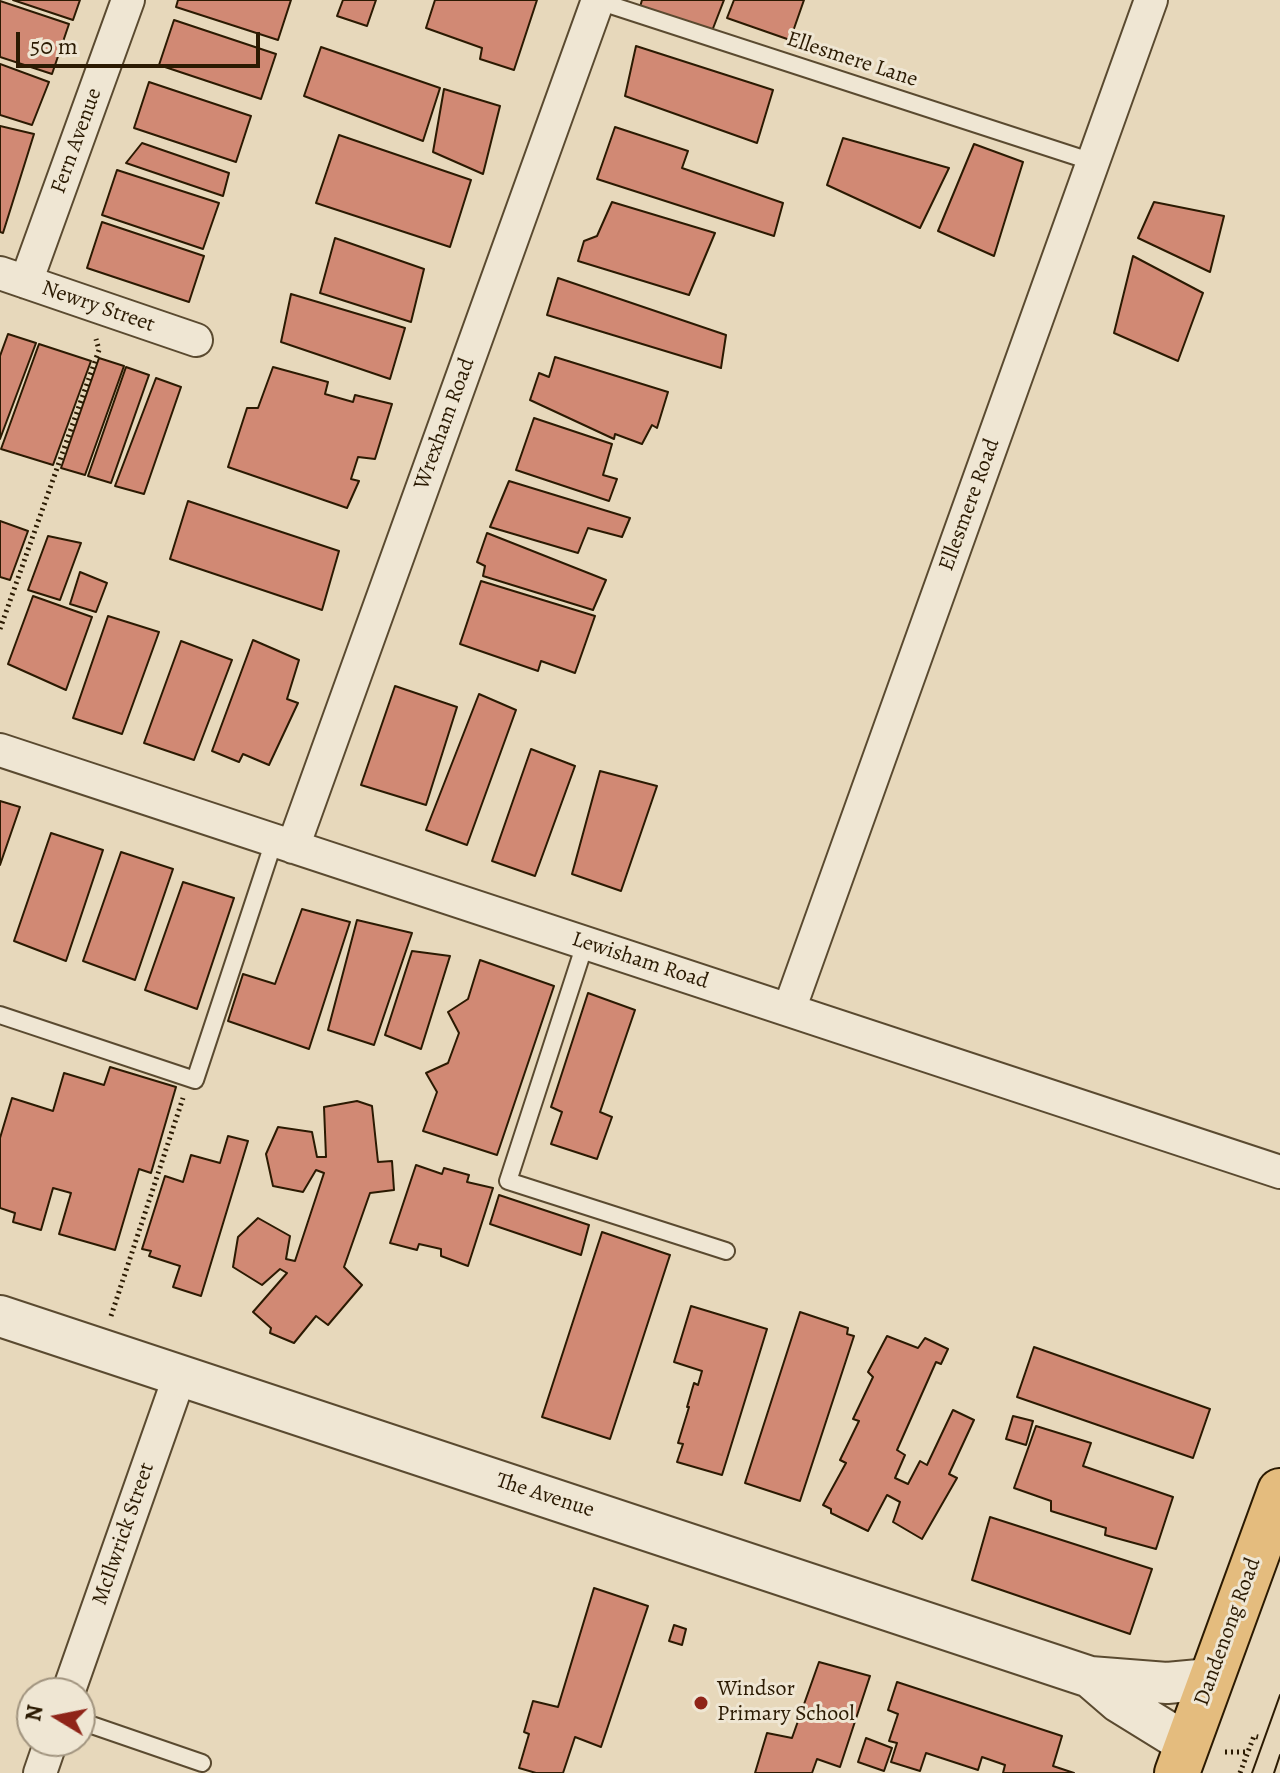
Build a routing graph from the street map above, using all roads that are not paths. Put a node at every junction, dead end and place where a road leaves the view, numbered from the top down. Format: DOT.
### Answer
graph roads {
  1 [pos="128,0"];
  2 [pos="598,0"];
  3 [pos="1151,0"];
  4 [pos="1093,162"];
  5 [pos="13,278"];
  6 [pos="196,340"];
  7 [pos="0,750"];
  8 [pos="283,844"];
  9 [pos="585,944"];
  10 [pos="789,1010"];
  11 [pos="0,1015"];
  12 [pos="1280,1172"];
  13 [pos="726,1251"];
  14 [pos="0,1316"];
  15 [pos="180,1375"];
  16 [pos="1280,1491"];
  17 [pos="74,1677"];
  18 [pos="1090,1677"];
  19 [pos="1210,1679"];
  20 [pos="96,1727"];
  21 [pos="1196,1756"];
  22 [pos="202,1763"];
  1 -- 5 [label="street, Fern Avenue"];
  2 -- 4 [label="lane, Ellesmere Lane"];
  2 -- 8 [label="street, Wrexham Road"];
  3 -- 4 [label="street, Ellesmere Road"];
  4 -- 10 [label="street, Ellesmere Road"];
  5 -- 6 [label="street, Newry Street"];
  7 -- 8 [label="street, Lewisham Road"];
  8 -- 9 [label="street, Lewisham Road"];
  8 -- 11 [label="lane"];
  9 -- 10 [label="street, Lewisham Road"];
  9 -- 13 [label="lane"];
  10 -- 12 [label="street, Lewisham Road"];
  14 -- 15 [label="street, The Avenue"];
  15 -- 17 [label="street, McIlwrick Street"];
  15 -- 18 [label="street, The Avenue"];
  16 -- 19 [label="highway, Dandenong Road"];
  18 -- 19 [label="street, The Avenue"];
  18 -- 21 [label="street, The Avenue"];
  19 -- 21 [label="highway, Dandenong Road"];
  20 -- 22 [label="lane"];
}
